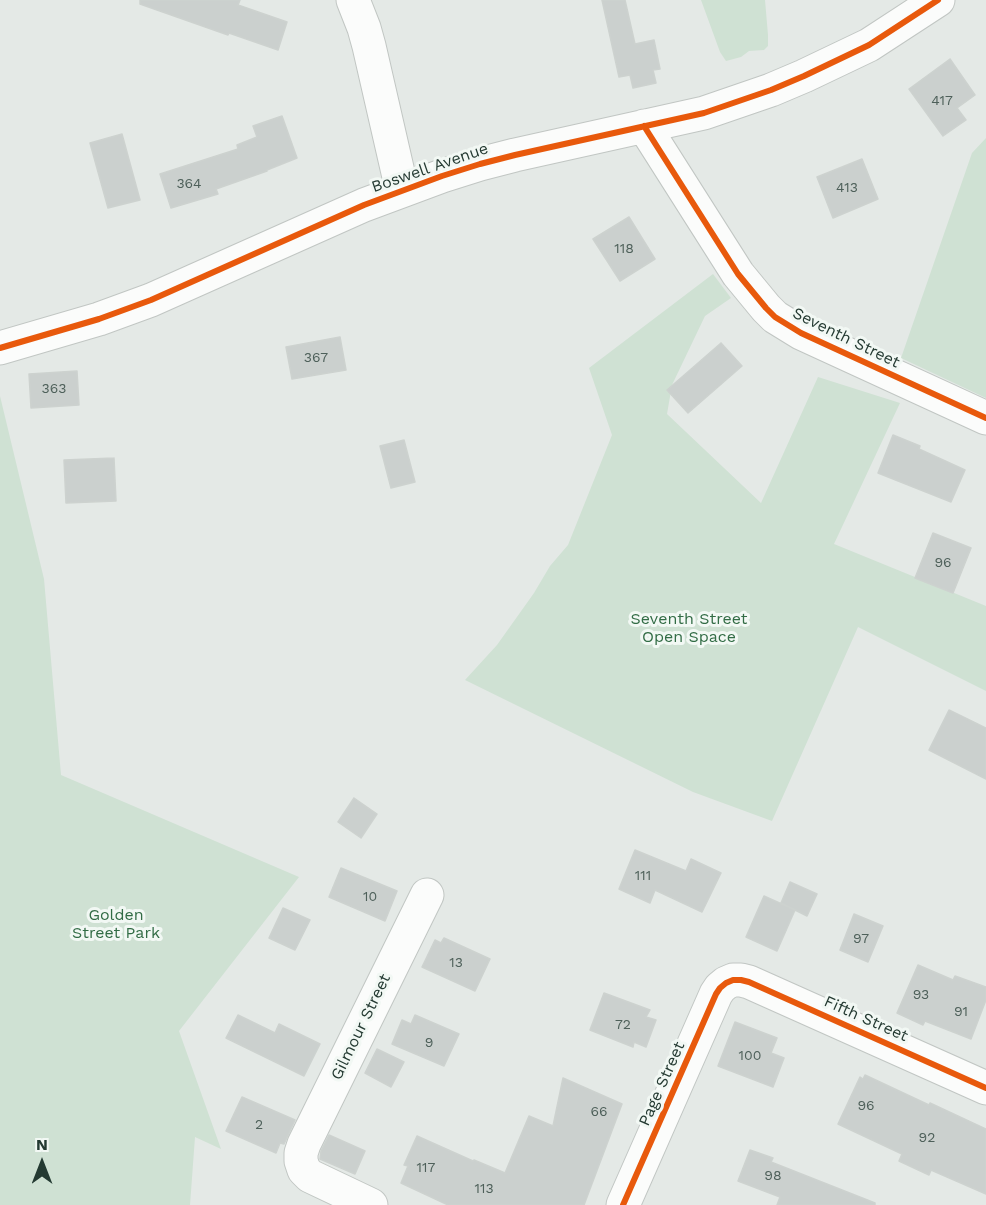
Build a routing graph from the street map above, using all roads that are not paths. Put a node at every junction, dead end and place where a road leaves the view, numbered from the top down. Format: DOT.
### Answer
graph roads {
  1 [pos="353,0"];
  2 [pos="938,0"];
  3 [pos="644,126"];
  4 [pos="402,190"];
  5 [pos="0,348"];
  6 [pos="986,418"];
  7 [pos="427,895"];
  8 [pos="733,980"];
  9 [pos="986,1088"];
  10 [pos="371,1205"];
  11 [pos="623,1205"];
  1 -- 4 [label="street"];
  2 -- 3 [label="street, Boswell Avenue"];
  3 -- 4 [label="street, Boswell Avenue"];
  3 -- 6 [label="street, Seventh Street"];
  4 -- 5 [label="street, Boswell Avenue"];
  7 -- 10 [label="street, Gilmour Street"];
  8 -- 9 [label="street, Fifth Street"];
  8 -- 11 [label="street, Page Street"];
}
